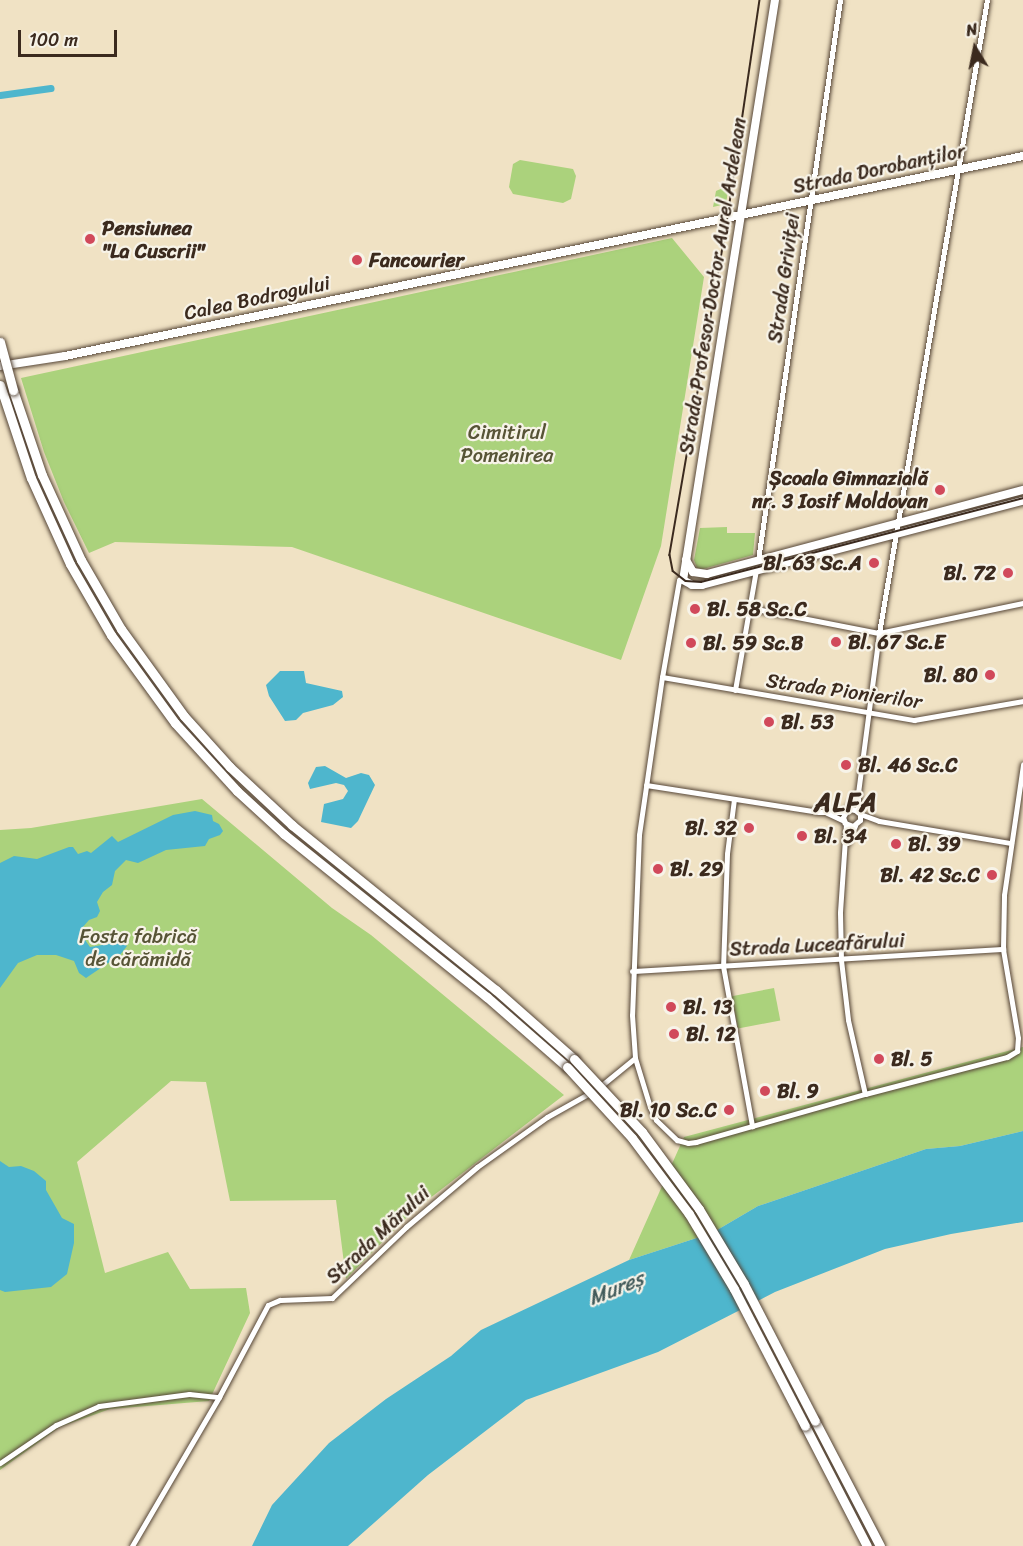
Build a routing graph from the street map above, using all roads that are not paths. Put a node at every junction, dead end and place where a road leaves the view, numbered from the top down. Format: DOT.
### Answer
graph roads {
  1 [pos="775,0"];
  2 [pos="840,0"];
  3 [pos="987,0"];
  4 [pos="1023,156"];
  5 [pos="958,170"];
  6 [pos="811,200"];
  7 [pos="742,214"];
  8 [pos="0,342"];
  9 [pos="24,364"];
  10 [pos="0,366"];
  11 [pos="0,372"];
  12 [pos="1,390"];
  13 [pos="1023,490"];
  14 [pos="1023,501"];
  15 [pos="900,521"];
  16 [pos="898,533"];
  17 [pos="686,559"];
  18 [pos="758,560"];
  19 [pos="756,570"];
  20 [pos="682,577"];
  21 [pos="692,585"];
  22 [pos="677,588"];
  23 [pos="1023,603"];
  24 [pos="751,608"];
  25 [pos="879,633"];
  26 [pos="662,677"];
  27 [pos="735,690"];
  28 [pos="1023,701"];
  29 [pos="869,713"];
  30 [pos="1023,764"];
  31 [pos="646,785"];
  32 [pos="858,793"];
  33 [pos="734,799"];
  34 [pos="847,811"];
  35 [pos="826,813"];
  36 [pos="859,813"];
  37 [pos="879,821"];
  38 [pos="845,823"];
  39 [pos="857,824"];
  40 [pos="1011,843"];
  41 [pos="846,845"];
  42 [pos="1003,949"];
  43 [pos="841,960"];
  44 [pos="723,966"];
  45 [pos="632,970"];
  46 [pos="635,1058"];
  47 [pos="865,1094"];
  48 [pos="752,1126"];
  49 [pos="219,1397"];
  50 [pos="0,1462"];
  51 [pos="132,1546"];
  52 [pos="867,1546"];
  53 [pos="880,1546"];
  1 -- 7 [label="main road, Strada Profesor Doctor Aurel Ardelean"];
  2 -- 6 [label="street, Strada Griviței"];
  3 -- 5 [label="street"];
  4 -- 5 [label="main road, Strada Dorobanților"];
  5 -- 6 [label="main road, Strada Dorobanților"];
  5 -- 15 [label="street"];
  6 -- 7 [label="main road, Strada Dorobanților"];
  6 -- 18 [label="street, Strada Griviței"];
  7 -- 9 [label="main road, Calea Bodrogului"];
  7 -- 17 [label="main road, Strada Profesor Doctor Aurel Ardelean"];
  8 -- 53 [label="highway, bridge"];
  9 -- 10 [label="main road, Calea Bodrogului"];
  9 -- 11 [label="main road, Calea Bodrogului"];
  12 -- 52 [label="highway, bridge"];
  13 -- 15 [label="main road"];
  14 -- 16 [label="main road"];
  15 -- 16 [label="street"];
  15 -- 18 [label="main road"];
  16 -- 19 [label="main road"];
  16 -- 25 [label="street"];
  17 -- 18 [label="main road"];
  17 -- 20 [label="main road, Strada Profesor Doctor Aurel Ardelean"];
  19 -- 21 [label="main road"];
  19 -- 24 [label="street"];
  20 -- 21 [label="main road"];
  20 -- 22 [label="street, Strada Profesor Doctor Aurel Ardelean"];
  21 -- 22 [label="street"];
  22 -- 26 [label="street, Strada Profesor Doctor Aurel Ardelean"];
  23 -- 25 [label="street"];
  24 -- 25 [label="street"];
  24 -- 27 [label="street"];
  25 -- 29 [label="street"];
  26 -- 27 [label="street, Strada Pionierilor"];
  26 -- 31 [label="street, Strada Profesor Doctor Aurel Ardelean"];
  27 -- 29 [label="street, Strada Pionierilor"];
  28 -- 29 [label="street, Strada Pionierilor"];
  29 -- 32 [label="street"];
  30 -- 40 [label="street"];
  31 -- 33 [label="street"];
  31 -- 45 [label="street, Strada Profesor Doctor Aurel Ardelean"];
  32 -- 34 [label="street"];
  32 -- 36 [label="street"];
  33 -- 35 [label="street"];
  33 -- 44 [label="street"];
  34 -- 35 [label="street"];
  34 -- 36 [label="street"];
  34 -- 38 [label="street"];
  35 -- 38 [label="street"];
  36 -- 37 [label="street"];
  36 -- 39 [label="street"];
  37 -- 39 [label="street"];
  37 -- 40 [label="street"];
  38 -- 39 [label="street"];
  38 -- 41 [label="street"];
  39 -- 41 [label="street"];
  40 -- 42 [label="street"];
  41 -- 43 [label="street"];
  42 -- 43 [label="street, Strada Luceafărului"];
  42 -- 47 [label="street"];
  43 -- 44 [label="street, Strada Luceafărului"];
  43 -- 47 [label="street"];
  44 -- 45 [label="street, Strada Luceafărului"];
  44 -- 48 [label="street"];
  45 -- 46 [label="street, Strada Profesor Doctor Aurel Ardelean"];
  46 -- 48 [label="street, Strada Profesor Doctor Aurel Ardelean"];
  46 -- 49 [label="street, Strada Mărului"];
  47 -- 48 [label="street"];
  49 -- 50 [label="street"];
  49 -- 51 [label="street, Strada Mărului"];
}
